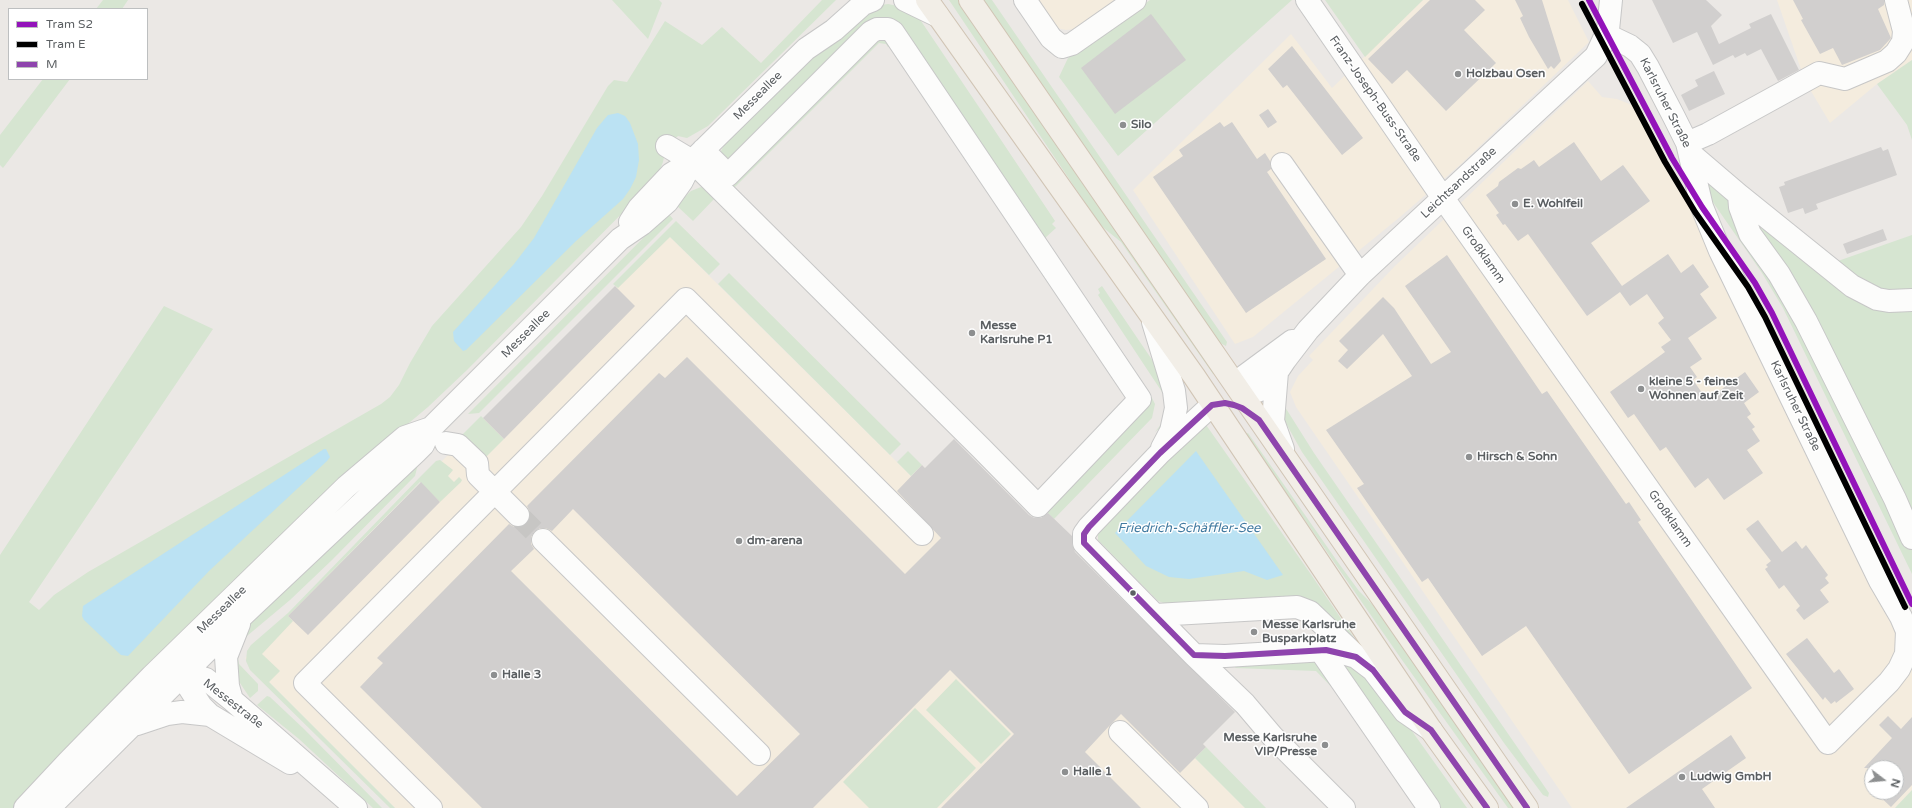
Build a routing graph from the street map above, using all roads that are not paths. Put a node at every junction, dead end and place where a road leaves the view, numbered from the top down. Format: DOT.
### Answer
graph roads {
  1 [pos="844,0"];
  2 [pos="873,0"];
  3 [pos="905,0"];
  4 [pos="970,0"];
  5 [pos="1025,0"];
  6 [pos="1135,0"];
  7 [pos="1306,0"];
  8 [pos="1611,0"];
  9 [pos="1896,0"];
  10 [pos="932,8"];
  11 [pos="1607,35"];
  12 [pos="806,49"];
  13 [pos="667,146"];
  14 [pos="1689,148"];
  15 [pos="698,156"];
  16 [pos="1282,164"];
  17 [pos="1739,195"];
  18 [pos="1443,198"];
  19 [pos="1360,275"];
  20 [pos="1912,300"];
  21 [pos="1152,317"];
  22 [pos="1308,330"];
  23 [pos="1277,372"];
  24 [pos="1229,394"];
  25 [pos="1260,420"];
  26 [pos="439,436"];
  27 [pos="1160,453"];
  28 [pos="1286,458"];
  29 [pos="495,492"];
  30 [pos="518,515"];
  31 [pos="922,534"];
  32 [pos="1912,538"];
  33 [pos="543,540"];
  34 [pos="1154,615"];
  35 [pos="242,616"];
  36 [pos="194,637"];
  37 [pos="1320,650"];
  38 [pos="1906,654"];
  39 [pos="1194,655"];
  40 [pos="1356,657"];
  41 [pos="186,673"];
  42 [pos="152,676"];
  43 [pos="232,700"];
  44 [pos="210,715"];
  45 [pos="134,725"];
  46 [pos="1431,730"];
  47 [pos="1120,732"];
  48 [pos="759,754"];
  49 [pos="332,788"];
  50 [pos="25,808"];
  51 [pos="49,808"];
  52 [pos="356,808"];
  53 [pos="431,808"];
  54 [pos="1197,808"];
  55 [pos="1344,808"];
  56 [pos="1430,808"];
  57 [pos="1487,808"];
  58 [pos="1527,808"];
  1 -- 12 [label="street, Messeallee"];
  2 -- 12 [label="street, Messeallee"];
  3 -- 10 [label="street"];
  4 -- 24 [label="main road"];
  5 -- 6 [label="street"];
  7 -- 18 [label="street, Franz-Joseph-Buss-Straße"];
  8 -- 11 [label="street"];
  9 -- 14 [label="street"];
  10 -- 21 [label="main road"];
  11 -- 14 [label="street, Karlsruher Straße"];
  11 -- 18 [label="street, Leichtsandstraße"];
  12 -- 15 [label="street, Messeallee"];
  13 -- 15 [label="street"];
  14 -- 17 [label="street, Karlsruher Straße"];
  14 -- 38 [label="street, Karlsruher Straße"];
  15 -- 15 [label="street"];
  15 -- 26 [label="street, Messeallee"];
  16 -- 19 [label="street"];
  17 -- 20 [label="street, Karlsruher Straße"];
  17 -- 32 [label="street"];
  18 -- 19 [label="street, Leichtsandstraße"];
  18 -- 38 [label="street, Großklamm"];
  19 -- 22 [label="street, Leichtsandstraße"];
  21 -- 24 [label="main road"];
  21 -- 27 [label="street"];
  22 -- 23 [label="street, Leichtsandstraße"];
  22 -- 24 [label="street, Leichtsandstraße"];
  23 -- 24 [label="street, Leichtsandstraße"];
  23 -- 28 [label="street"];
  24 -- 25 [label="main road"];
  24 -- 25 [label="main road"];
  24 -- 27 [label="street"];
  24 -- 46 [label="main road"];
  25 -- 28 [label="main road"];
  26 -- 29 [label="street"];
  26 -- 35 [label="street, Messeallee"];
  26 -- 36 [label="street, Messeallee"];
  27 -- 34 [label="street"];
  28 -- 58 [label="main road"];
  29 -- 30 [label="street"];
  29 -- 31 [label="street"];
  29 -- 53 [label="street"];
  33 -- 48 [label="street"];
  34 -- 39 [label="street"];
  34 -- 40 [label="street"];
  35 -- 41 [label="street, Messeallee"];
  35 -- 43 [label="street"];
  36 -- 41 [label="street"];
  36 -- 42 [label="street, Messeallee"];
  37 -- 39 [label="street"];
  37 -- 40 [label="street"];
  37 -- 56 [label="street"];
  39 -- 55 [label="street"];
  40 -- 46 [label="street"];
  41 -- 42 [label="street"];
  41 -- 43 [label="street, Messestraße"];
  41 -- 44 [label="street, Messestraße"];
  41 -- 45 [label="street, Messeallee"];
  42 -- 50 [label="street, Messeallee"];
  43 -- 49 [label="street, Messestraße"];
  44 -- 45 [label="street"];
  44 -- 49 [label="street, Messestraße"];
  45 -- 51 [label="street, Messeallee"];
  46 -- 57 [label="main road"];
  47 -- 54 [label="street"];
  49 -- 52 [label="street, Messestraße"];
}
